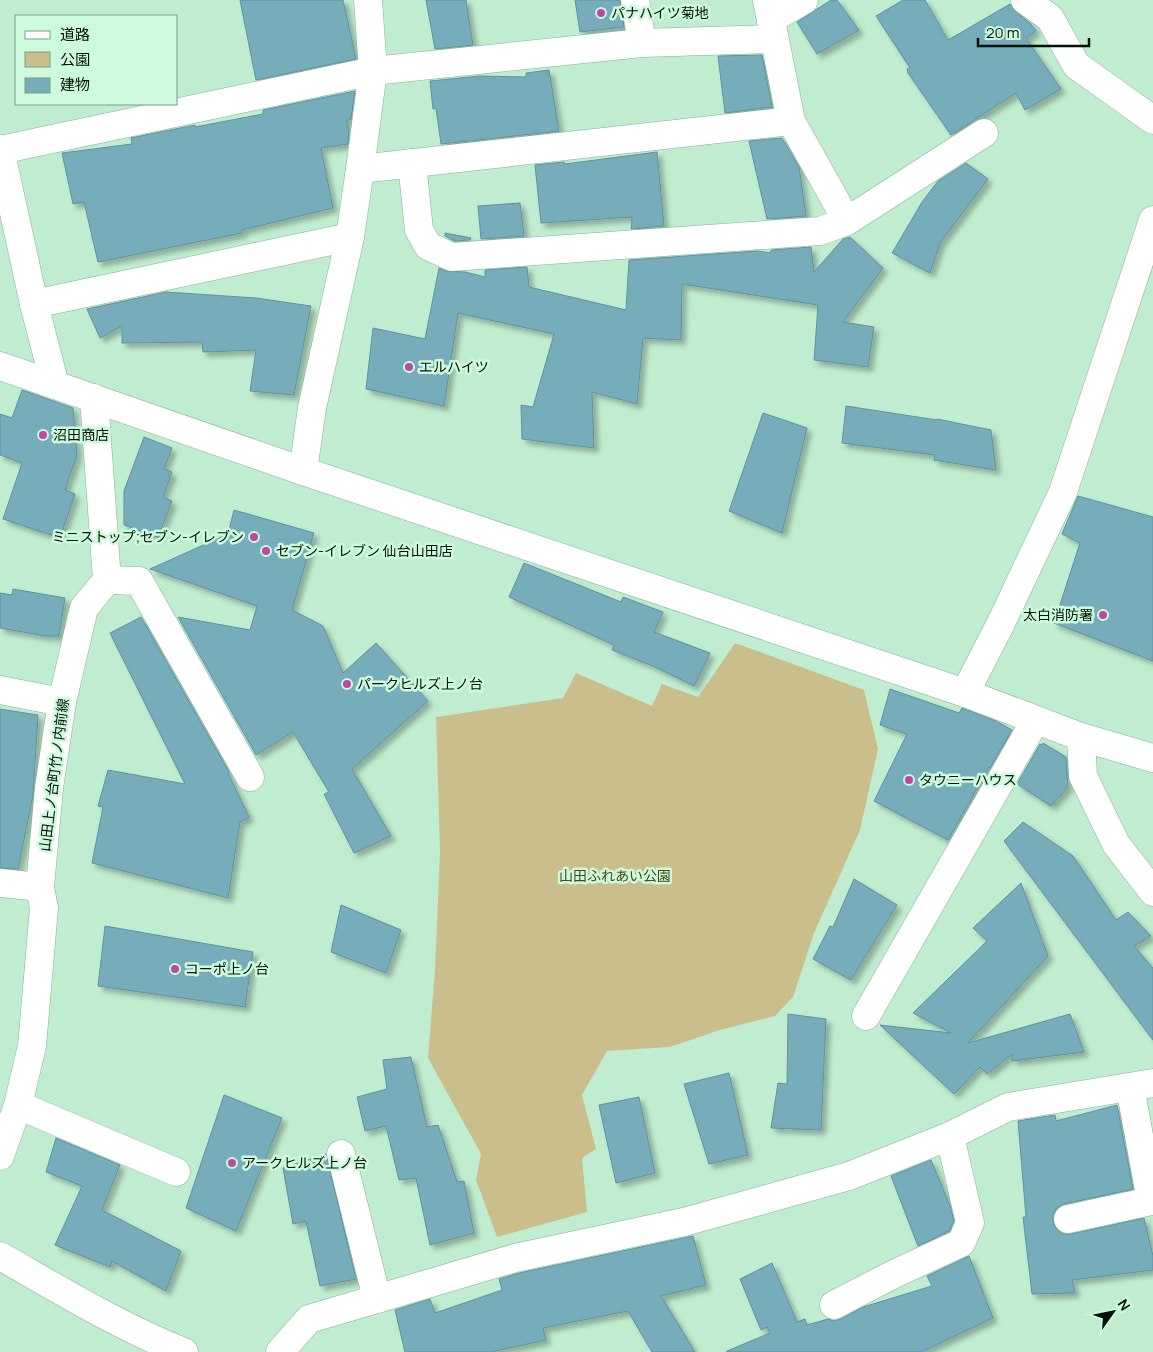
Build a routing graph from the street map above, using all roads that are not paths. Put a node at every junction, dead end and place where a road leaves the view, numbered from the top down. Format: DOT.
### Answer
graph roads {
  1 [pos="368,0"];
  2 [pos="636,0"];
  3 [pos="804,0"];
  4 [pos="1025,0"];
  5 [pos="771,19"];
  6 [pos="642,43"];
  7 [pos="374,71"];
  8 [pos="1153,120"];
  9 [pos="791,121"];
  10 [pos="984,132"];
  11 [pos="0,149"];
  12 [pos="412,163"];
  13 [pos="360,169"];
  14 [pos="1153,220"];
  15 [pos="847,221"];
  16 [pos="350,237"];
  17 [pos="34,304"];
  18 [pos="0,366"];
  19 [pos="56,385"];
  20 [pos="94,398"];
  21 [pos="303,471"];
  22 [pos="106,580"];
  23 [pos="0,690"];
  24 [pos="965,693"];
  25 [pos="62,702"];
  26 [pos="1035,721"];
  27 [pos="1081,737"];
  28 [pos="1153,758"];
  29 [pos="250,777"];
  30 [pos="0,883"];
  31 [pos="40,887"];
  32 [pos="1153,892"];
  33 [pos="866,1016"];
  34 [pos="1141,1085"];
  35 [pos="18,1105"];
  36 [pos="950,1136"];
  37 [pos="341,1154"];
  38 [pos="0,1156"];
  39 [pos="176,1172"];
  40 [pos="1068,1219"];
  41 [pos="0,1256"];
  42 [pos="377,1299"];
  43 [pos="834,1305"];
  44 [pos="184,1352"];
  45 [pos="280,1352"];
  1 -- 7 [label="street"];
  2 -- 6 [label="street"];
  3 -- 5 [label="street"];
  4 -- 8 [label="street"];
  5 -- 6 [label="street"];
  5 -- 9 [label="street"];
  6 -- 7 [label="street"];
  7 -- 11 [label="street"];
  7 -- 13 [label="street"];
  9 -- 12 [label="street"];
  9 -- 15 [label="street"];
  10 -- 15 [label="street"];
  11 -- 17 [label="street"];
  12 -- 13 [label="street"];
  12 -- 15 [label="street"];
  13 -- 16 [label="street"];
  14 -- 24 [label="street"];
  16 -- 17 [label="street"];
  16 -- 21 [label="street"];
  17 -- 19 [label="street"];
  18 -- 19 [label="street"];
  19 -- 20 [label="street"];
  20 -- 21 [label="street"];
  20 -- 22 [label="street"];
  21 -- 24 [label="street"];
  22 -- 25 [label="street, 山田上ノ台町竹ノ内前線"];
  22 -- 29 [label="street"];
  23 -- 25 [label="street"];
  24 -- 26 [label="street"];
  25 -- 31 [label="street, 山田上ノ台町竹ノ内前線"];
  26 -- 27 [label="street"];
  26 -- 33 [label="street"];
  27 -- 28 [label="street"];
  27 -- 32 [label="street"];
  30 -- 31 [label="street"];
  31 -- 35 [label="street, 山田上ノ台町竹ノ内前線"];
  34 -- 36 [label="street"];
  34 -- 40 [label="street"];
  35 -- 38 [label="street, 山田上ノ台町竹ノ内前線"];
  35 -- 39 [label="street"];
  36 -- 42 [label="street"];
  36 -- 43 [label="street"];
  37 -- 42 [label="street"];
  41 -- 44 [label="street"];
  42 -- 45 [label="street"];
}
